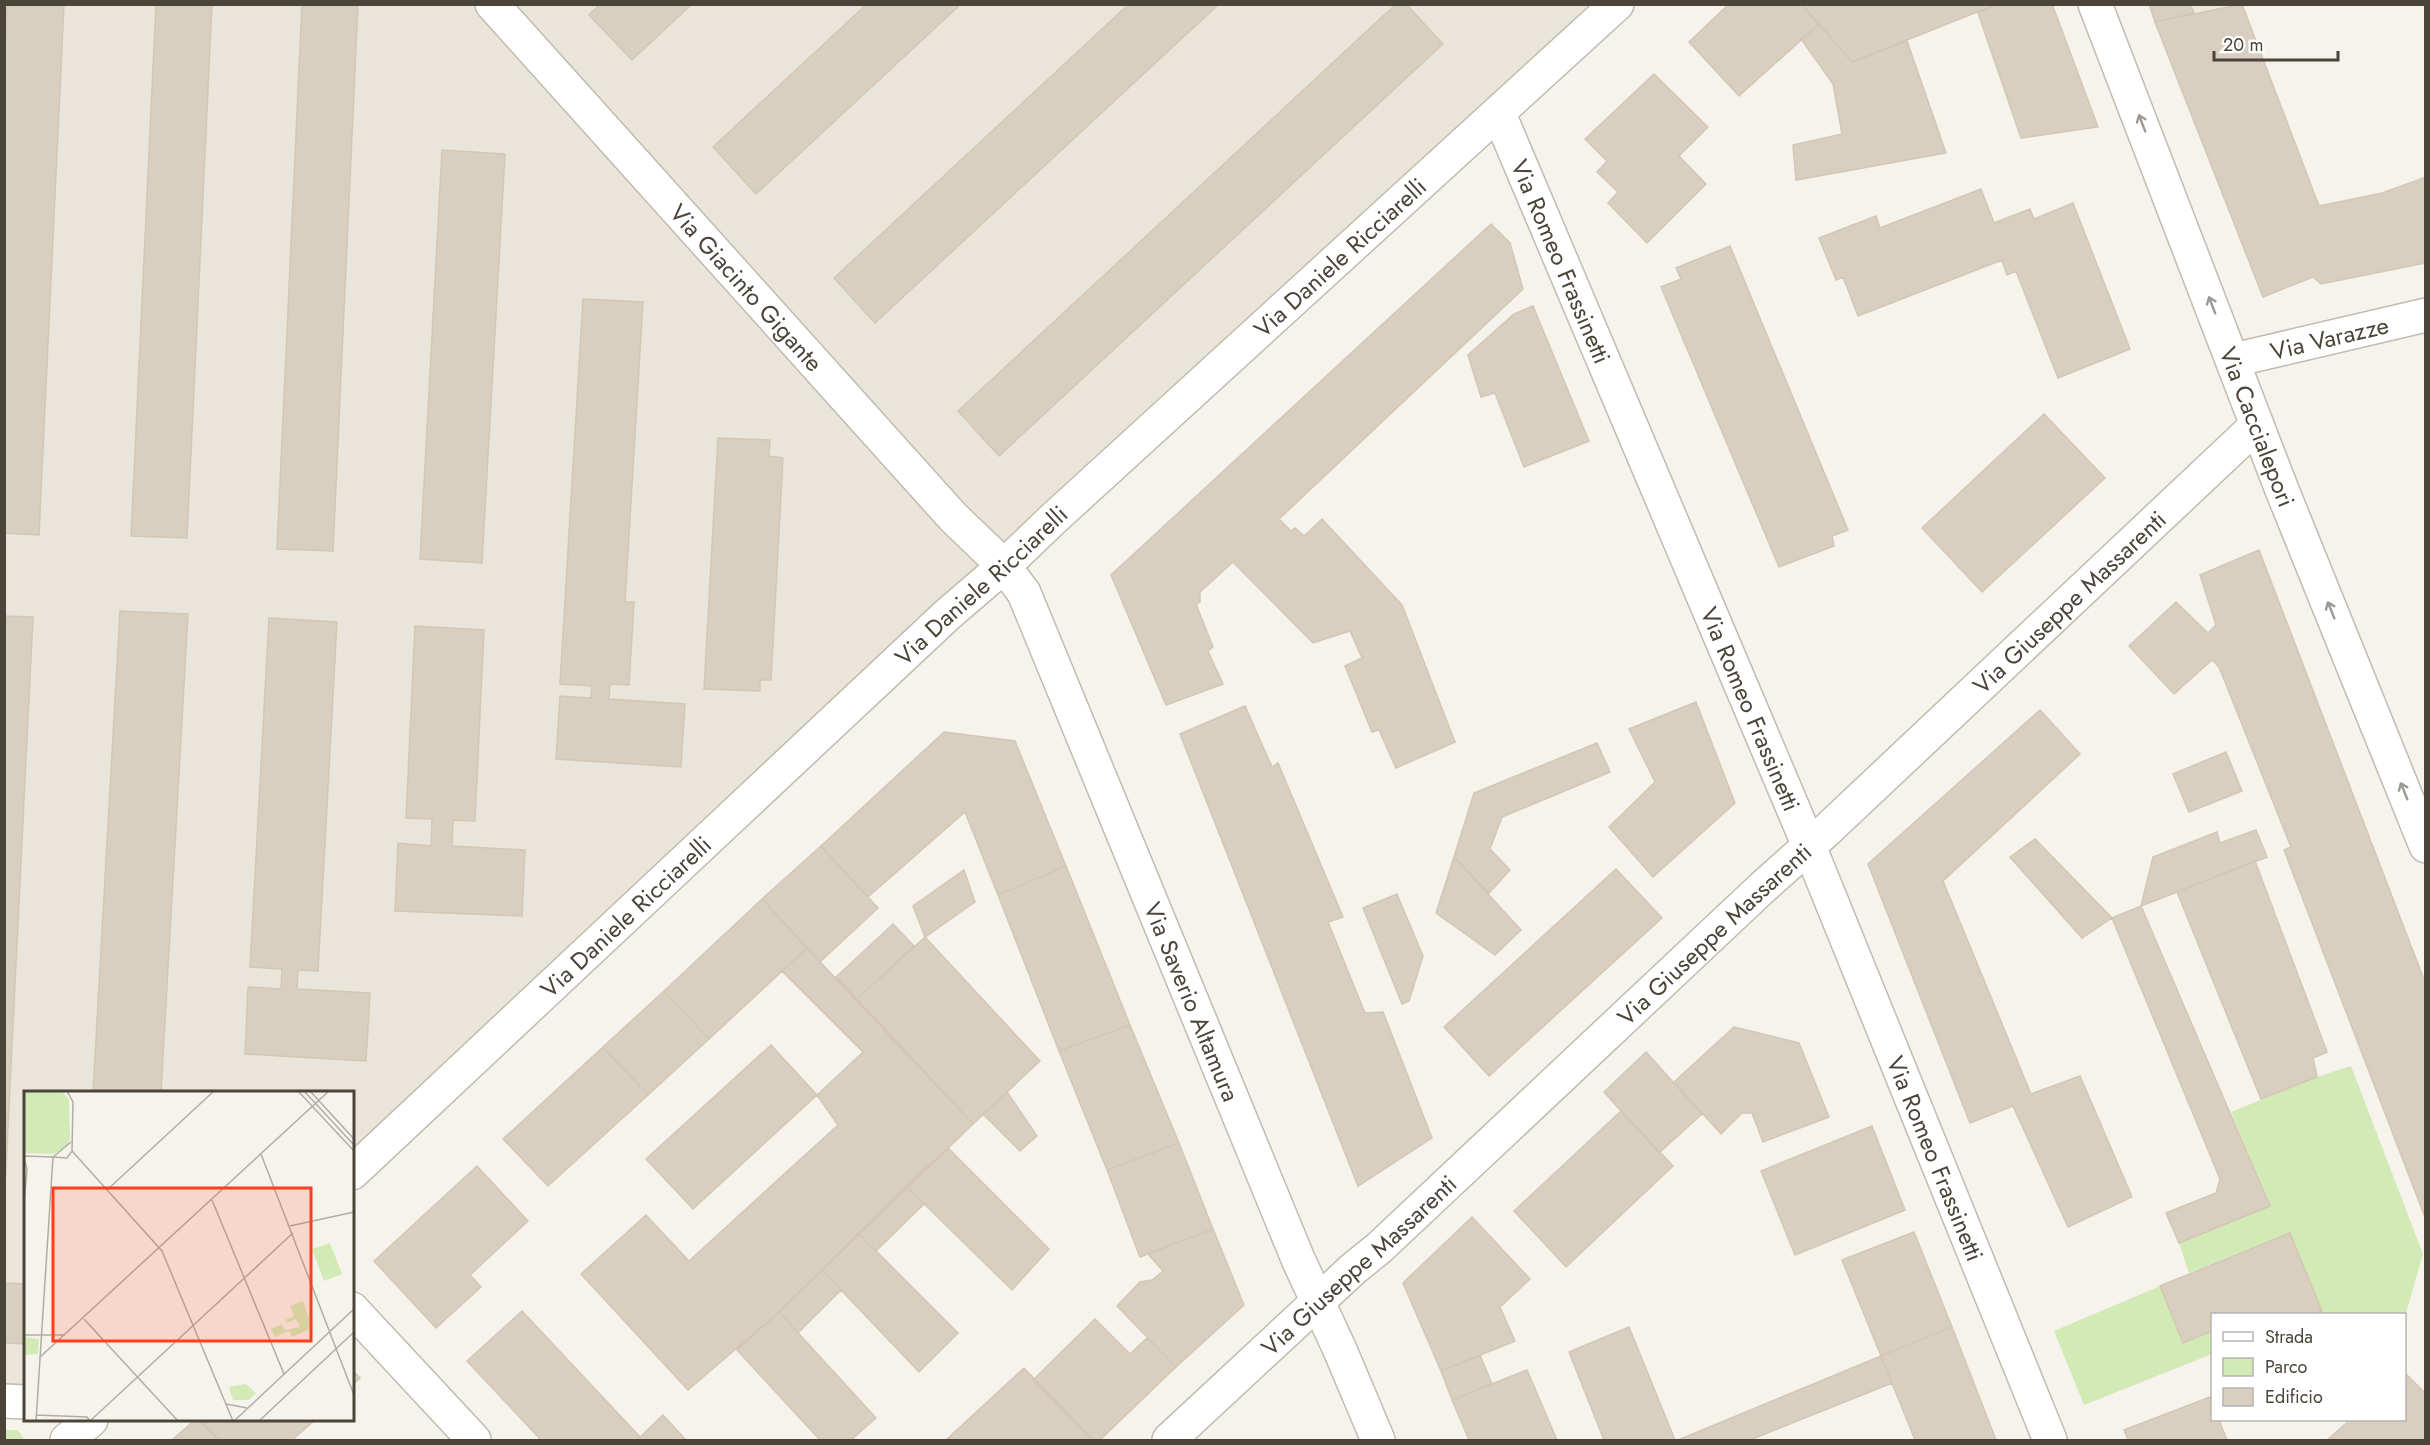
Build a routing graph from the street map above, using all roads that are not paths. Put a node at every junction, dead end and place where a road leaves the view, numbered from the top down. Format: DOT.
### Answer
graph roads {
  1 [pos="1617,4"];
  2 [pos="2095,4"];
  3 [pos="509,10"];
  4 [pos="1499,114"];
  5 [pos="2426,315"];
  6 [pos="2234,360"];
  7 [pos="2257,424"];
  8 [pos="1004,566"];
  9 [pos="1809,846"];
  10 [pos="2426,846"];
  11 [pos="354,1171"];
  12 [pos="1317,1303"];
  13 [pos="354,1311"];
  14 [pos="4,1401"];
  15 [pos="24,1402"];
  16 [pos="89,1421"];
  17 [pos="67,1440"];
  18 [pos="474,1440"];
  19 [pos="1168,1440"];
  20 [pos="1378,1440"];
  21 [pos="2050,1440"];
  1 -- 4 [label="street, Via Daniele Ricciarelli"];
  6 -- 2 [label="street, Via Caccialepori, one-way"];
  3 -- 8 [label="street, Via Giacinto Gigante"];
  4 -- 8 [label="street, Via Daniele Ricciarelli"];
  4 -- 9 [label="street, Via Romeo Frassinetti"];
  5 -- 6 [label="street, Via Varazze"];
  6 -- 7 [label="street, Via Caccialepori"];
  7 -- 9 [label="street, Via Giuseppe Massarenti"];
  10 -- 7 [label="street, Via Caccialepori, one-way"];
  8 -- 11 [label="street, Via Daniele Ricciarelli"];
  8 -- 12 [label="street, Via Saverio Altamura"];
  9 -- 12 [label="street, Via Giuseppe Massarenti"];
  9 -- 21 [label="street, Via Romeo Frassinetti"];
  12 -- 19 [label="street, Via Giuseppe Massarenti"];
  12 -- 20 [label="street, Via Saverio Altamura"];
  13 -- 18 [label="street"];
  14 -- 15 [label="street"];
  16 -- 17 [label="street"];
}
